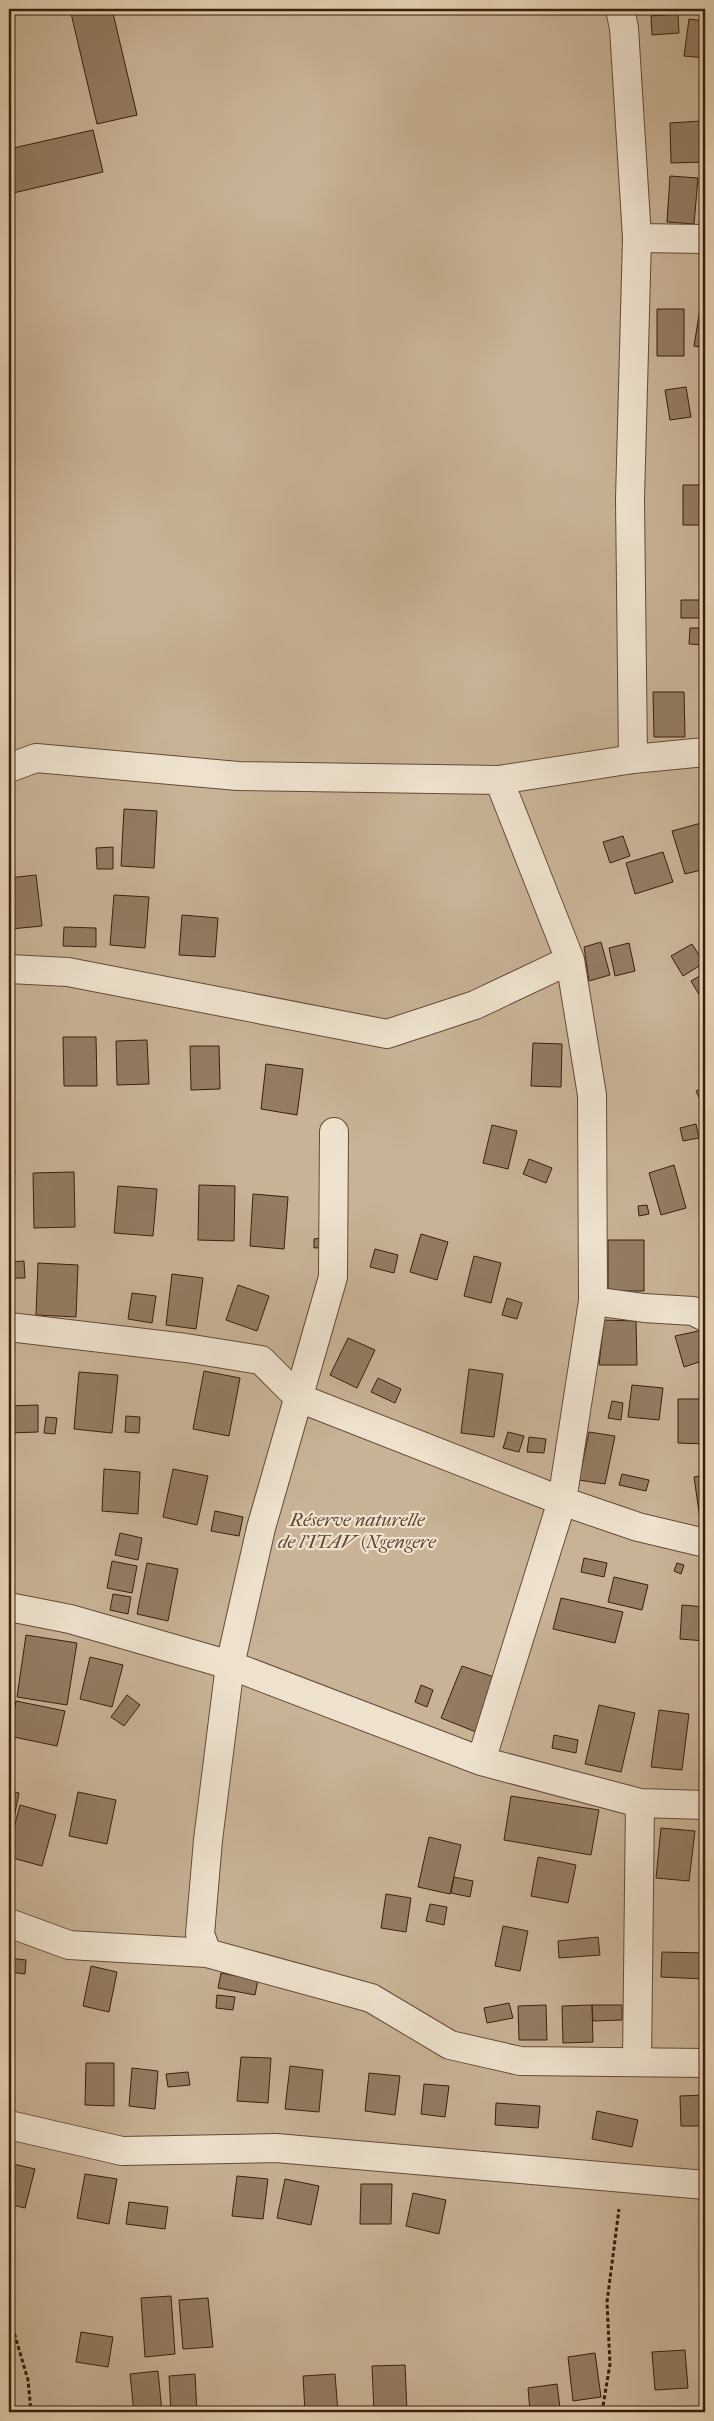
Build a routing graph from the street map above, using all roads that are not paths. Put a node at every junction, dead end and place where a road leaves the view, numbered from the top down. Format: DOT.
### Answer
graph roads {
  1 [pos="622,9"];
  2 [pos="637,238"];
  3 [pos="705,239"];
  4 [pos="705,752"];
  5 [pos="634,759"];
  6 [pos="9,768"];
  7 [pos="499,780"];
  8 [pos="570,960"];
  9 [pos="9,969"];
  10 [pos="334,1132"];
  11 [pos="593,1301"];
  12 [pos="705,1317"];
  13 [pos="9,1327"];
  14 [pos="299,1398"];
  15 [pos="562,1500"];
  16 [pos="705,1543"];
  17 [pos="9,1607"];
  18 [pos="230,1665"];
  19 [pos="481,1761"];
  20 [pos="640,1803"];
  21 [pos="705,1805"];
  22 [pos="9,1922"];
  23 [pos="207,1952"];
  24 [pos="637,2062"];
  25 [pos="705,2063"];
  26 [pos="9,2125"];
  27 [pos="705,2184"];
  1 -- 2 [label="street"];
  2 -- 3 [label="street"];
  2 -- 5 [label="street"];
  4 -- 5 [label="street"];
  5 -- 7 [label="street"];
  6 -- 7 [label="street"];
  7 -- 8 [label="street"];
  8 -- 9 [label="street"];
  8 -- 11 [label="street"];
  10 -- 14 [label="street"];
  11 -- 12 [label="street"];
  11 -- 15 [label="street"];
  13 -- 14 [label="street"];
  14 -- 15 [label="street"];
  14 -- 18 [label="street"];
  15 -- 16 [label="street"];
  15 -- 19 [label="street"];
  17 -- 18 [label="street"];
  18 -- 19 [label="street"];
  18 -- 23 [label="street"];
  19 -- 20 [label="street"];
  20 -- 21 [label="street"];
  20 -- 24 [label="street"];
  22 -- 23 [label="street"];
  23 -- 24 [label="street"];
  24 -- 25 [label="street"];
  26 -- 27 [label="street"];
}
